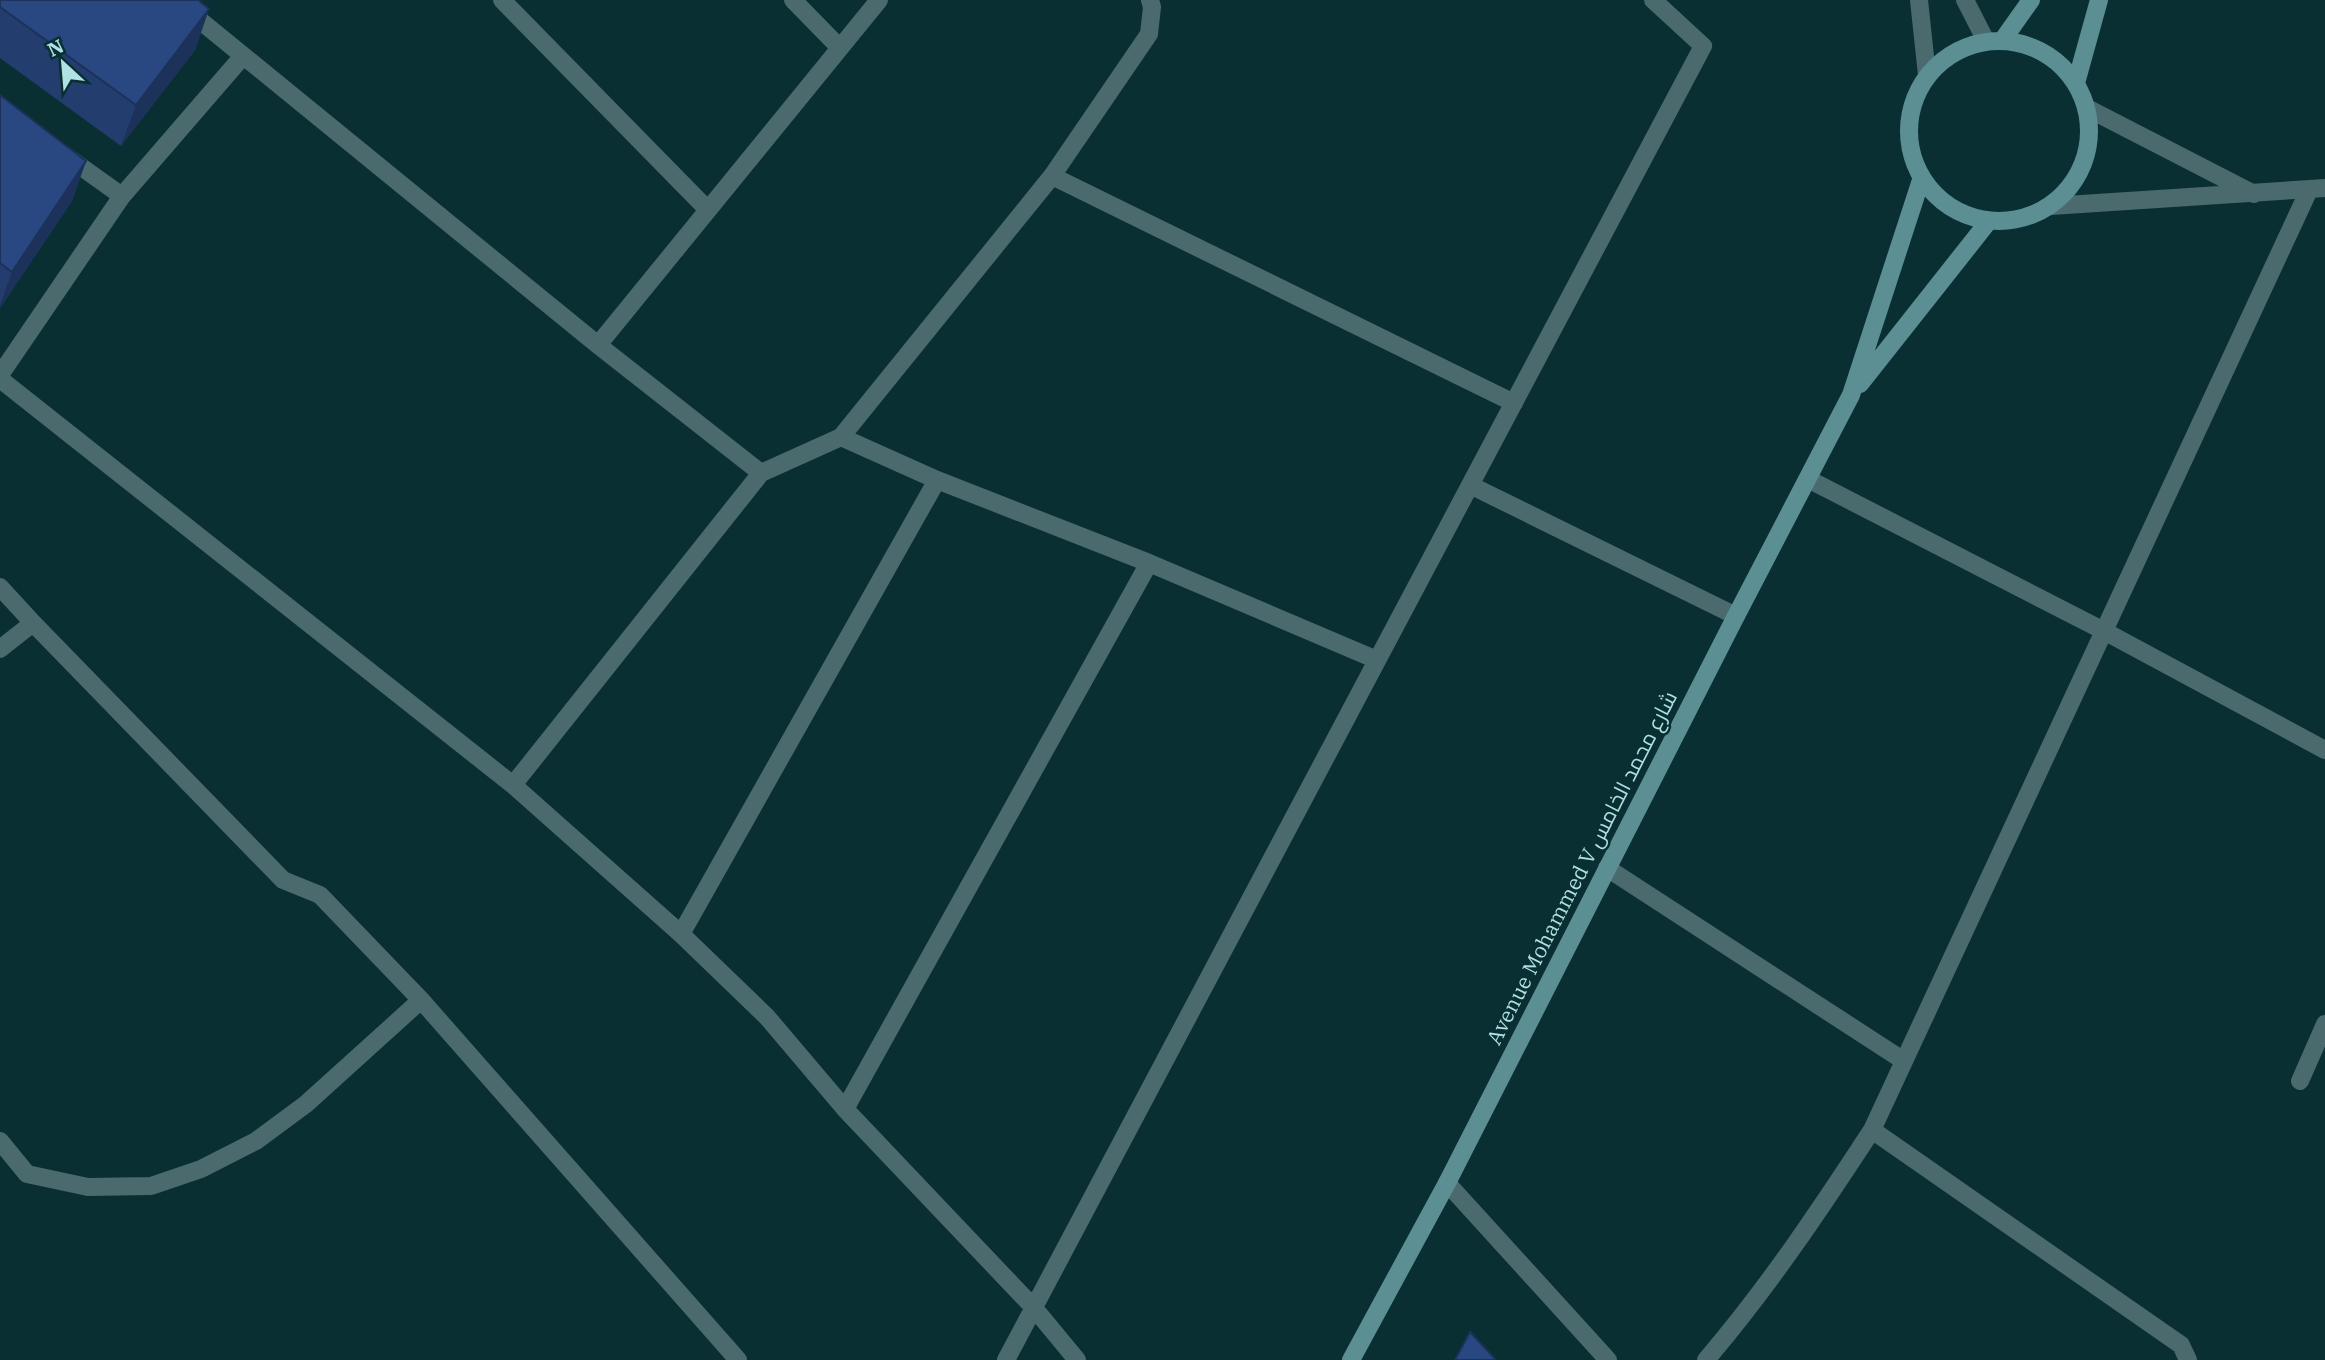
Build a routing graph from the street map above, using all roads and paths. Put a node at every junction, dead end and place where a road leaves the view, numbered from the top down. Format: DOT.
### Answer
graph roads {
  1 [pos="175,0"];
  2 [pos="502,0"];
  3 [pos="793,0"];
  4 [pos="879,0"];
  5 [pos="1150,0"];
  6 [pos="1653,0"];
  7 [pos="1919,0"];
  8 [pos="1965,0"];
  9 [pos="2031,0"];
  10 [pos="2099,0"];
  11 [pos="1994,41"];
  12 [pos="840,48"];
  13 [pos="243,56"];
  14 [pos="1927,75"];
  15 [pos="2076,83"];
  16 [pos="2087,108"];
  17 [pos="56,150"];
  18 [pos="1052,176"];
  19 [pos="1921,180"];
  20 [pos="2317,189"];
  21 [pos="2254,194"];
  22 [pos="122,197"];
  23 [pos="2051,206"];
  24 [pos="708,210"];
  25 [pos="1988,222"];
  26 [pos="598,345"];
  27 [pos="0,377"];
  28 [pos="1851,395"];
  29 [pos="1514,403"];
  30 [pos="841,437"];
  31 [pos="761,473"];
  32 [pos="1808,479"];
  33 [pos="937,480"];
  34 [pos="1470,485"];
  35 [pos="1149,563"];
  36 [pos="0,587"];
  37 [pos="1736,616"];
  38 [pos="33,624"];
  39 [pos="2104,631"];
  40 [pos="0,649"];
  41 [pos="1377,660"];
  42 [pos="2325,750"];
  43 [pos="513,785"];
  44 [pos="1607,868"];
  45 [pos="681,934"];
  46 [pos="421,1000"];
  47 [pos="2325,1024"];
  48 [pos="1904,1061"];
  49 [pos="2300,1081"];
  50 [pos="845,1109"];
  51 [pos="1872,1130"];
  52 [pos="0,1141"];
  53 [pos="1447,1183"];
  54 [pos="1034,1308"];
  55 [pos="738,1360"];
  56 [pos="1006,1360"];
  57 [pos="1077,1360"];
  58 [pos="1351,1360"];
  59 [pos="1608,1360"];
  60 [pos="1706,1360"];
  61 [pos="2188,1360"];
  1 -- 13 [label="street"];
  2 -- 24 [label="street"];
  3 -- 12 [label="street"];
  4 -- 12 [label="street"];
  5 -- 18 [label="street"];
  6 -- 29 [label="street"];
  7 -- 14 [label="street"];
  8 -- 11 [label="street"];
  9 -- 11 [label="main road"];
  10 -- 15 [label="main road"];
  11 -- 14 [label="main road"];
  11 -- 15 [label="main road"];
  12 -- 24 [label="street"];
  13 -- 22 [label="street"];
  13 -- 26 [label="street"];
  14 -- 19 [label="main road"];
  15 -- 16 [label="main road"];
  16 -- 21 [label="street"];
  16 -- 23 [label="main road"];
  17 -- 22 [label="street"];
  18 -- 29 [label="street"];
  18 -- 30 [label="street"];
  19 -- 25 [label="main road"];
  19 -- 28 [label="main road, Avenue Mohammed V شارع محمد الخامس"];
  20 -- 21 [label="street"];
  20 -- 39 [label="street"];
  21 -- 23 [label="street"];
  22 -- 27 [label="street"];
  23 -- 25 [label="main road"];
  24 -- 26 [label="street"];
  25 -- 28 [label="main road, Avenue Mohammed V شارع محمد الخامس"];
  26 -- 31 [label="street"];
  27 -- 43 [label="street"];
  28 -- 32 [label="main road, Avenue Mohammed V شارع محمد الخامس"];
  29 -- 34 [label="street"];
  30 -- 31 [label="street"];
  30 -- 33 [label="street"];
  31 -- 43 [label="street"];
  32 -- 37 [label="main road, Avenue Mohammed V شارع محمد الخامس"];
  32 -- 39 [label="street"];
  33 -- 35 [label="street"];
  33 -- 45 [label="street"];
  34 -- 37 [label="street"];
  34 -- 41 [label="street"];
  35 -- 41 [label="street"];
  35 -- 50 [label="street"];
  36 -- 38 [label="street"];
  37 -- 44 [label="main road, Avenue Mohammed V شارع محمد الخامس"];
  38 -- 40 [label="street"];
  38 -- 46 [label="street"];
  39 -- 42 [label="street"];
  39 -- 48 [label="street"];
  41 -- 54 [label="street"];
  43 -- 45 [label="street"];
  44 -- 48 [label="street"];
  44 -- 53 [label="main road, Avenue Mohammed V شارع محمد الخامس"];
  45 -- 50 [label="street"];
  46 -- 52 [label="street"];
  46 -- 55 [label="street"];
  47 -- 49 [label="street"];
  48 -- 51 [label="street"];
  50 -- 54 [label="street"];
  51 -- 60 [label="street"];
  51 -- 61 [label="street"];
  53 -- 58 [label="main road, Avenue Mohammed V شارع محمد الخامس"];
  53 -- 59 [label="street"];
  54 -- 56 [label="street"];
  54 -- 57 [label="street"];
}
